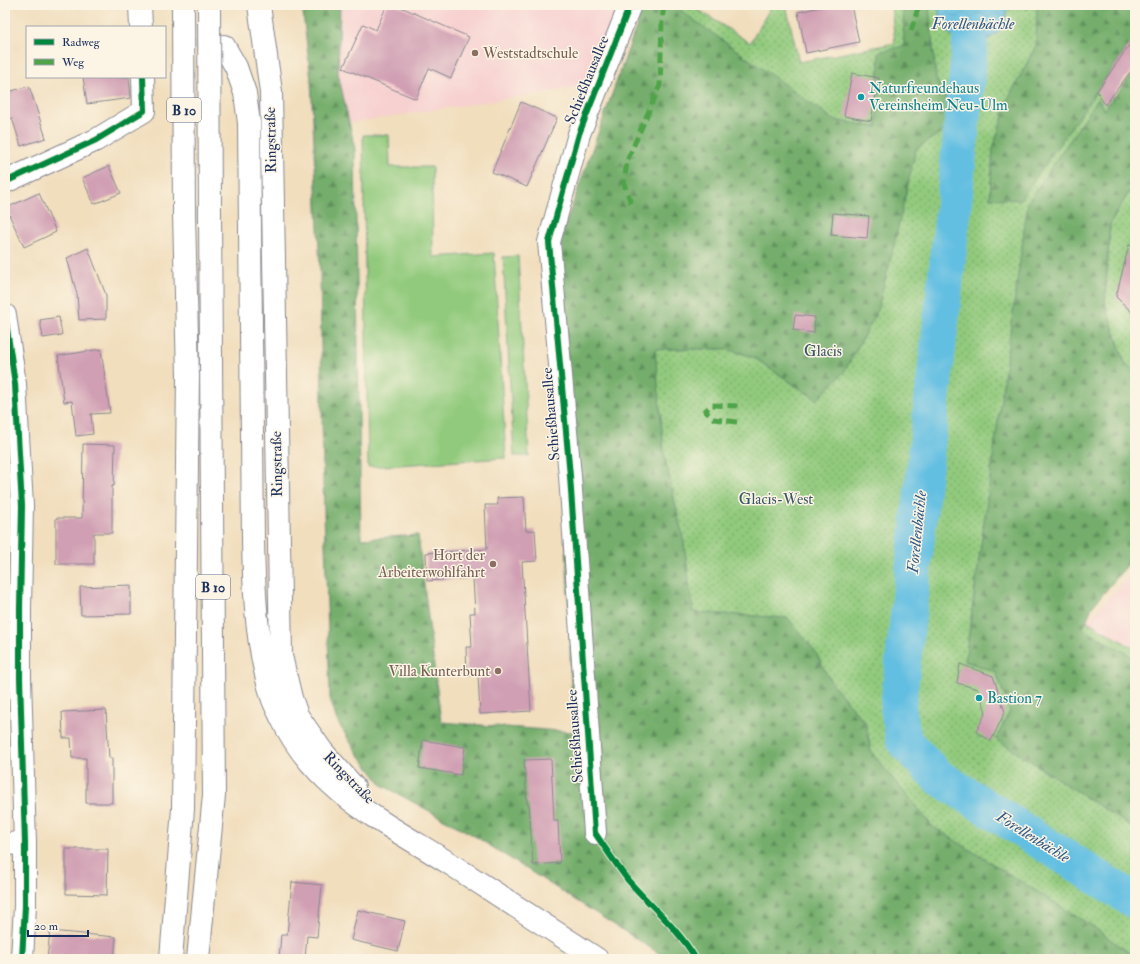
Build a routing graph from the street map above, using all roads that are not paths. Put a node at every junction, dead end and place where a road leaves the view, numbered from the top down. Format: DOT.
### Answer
graph roads {
  1 [pos="140,5"];
  2 [pos="183,5"];
  3 [pos="209,5"];
  4 [pos="259,5"];
  5 [pos="630,5"];
  6 [pos="141,26"];
  7 [pos="224,46"];
  8 [pos="143,78"];
  9 [pos="5,182"];
  10 [pos="5,315"];
  11 [pos="595,833"];
  12 [pos="15,844"];
  13 [pos="442,859"];
  14 [pos="22,959"];
  15 [pos="171,959"];
  16 [pos="198,959"];
  17 [pos="597,959"];
  1 -- 6 [label="main road"];
  2 -- 15 [label="main road, B 10"];
  3 -- 16 [label="main road, B 10, bridge"];
  4 -- 13 [label="main road, Ringstraße"];
  5 -- 11 [label="main road, Schießhausallee"];
  7 -- 13 [label="main road, Ringstraße"];
  8 -- 9 [label="main road"];
  10 -- 12 [label="main road"];
  12 -- 14 [label="main road"];
  13 -- 17 [label="main road, Ringstraße"];
}
